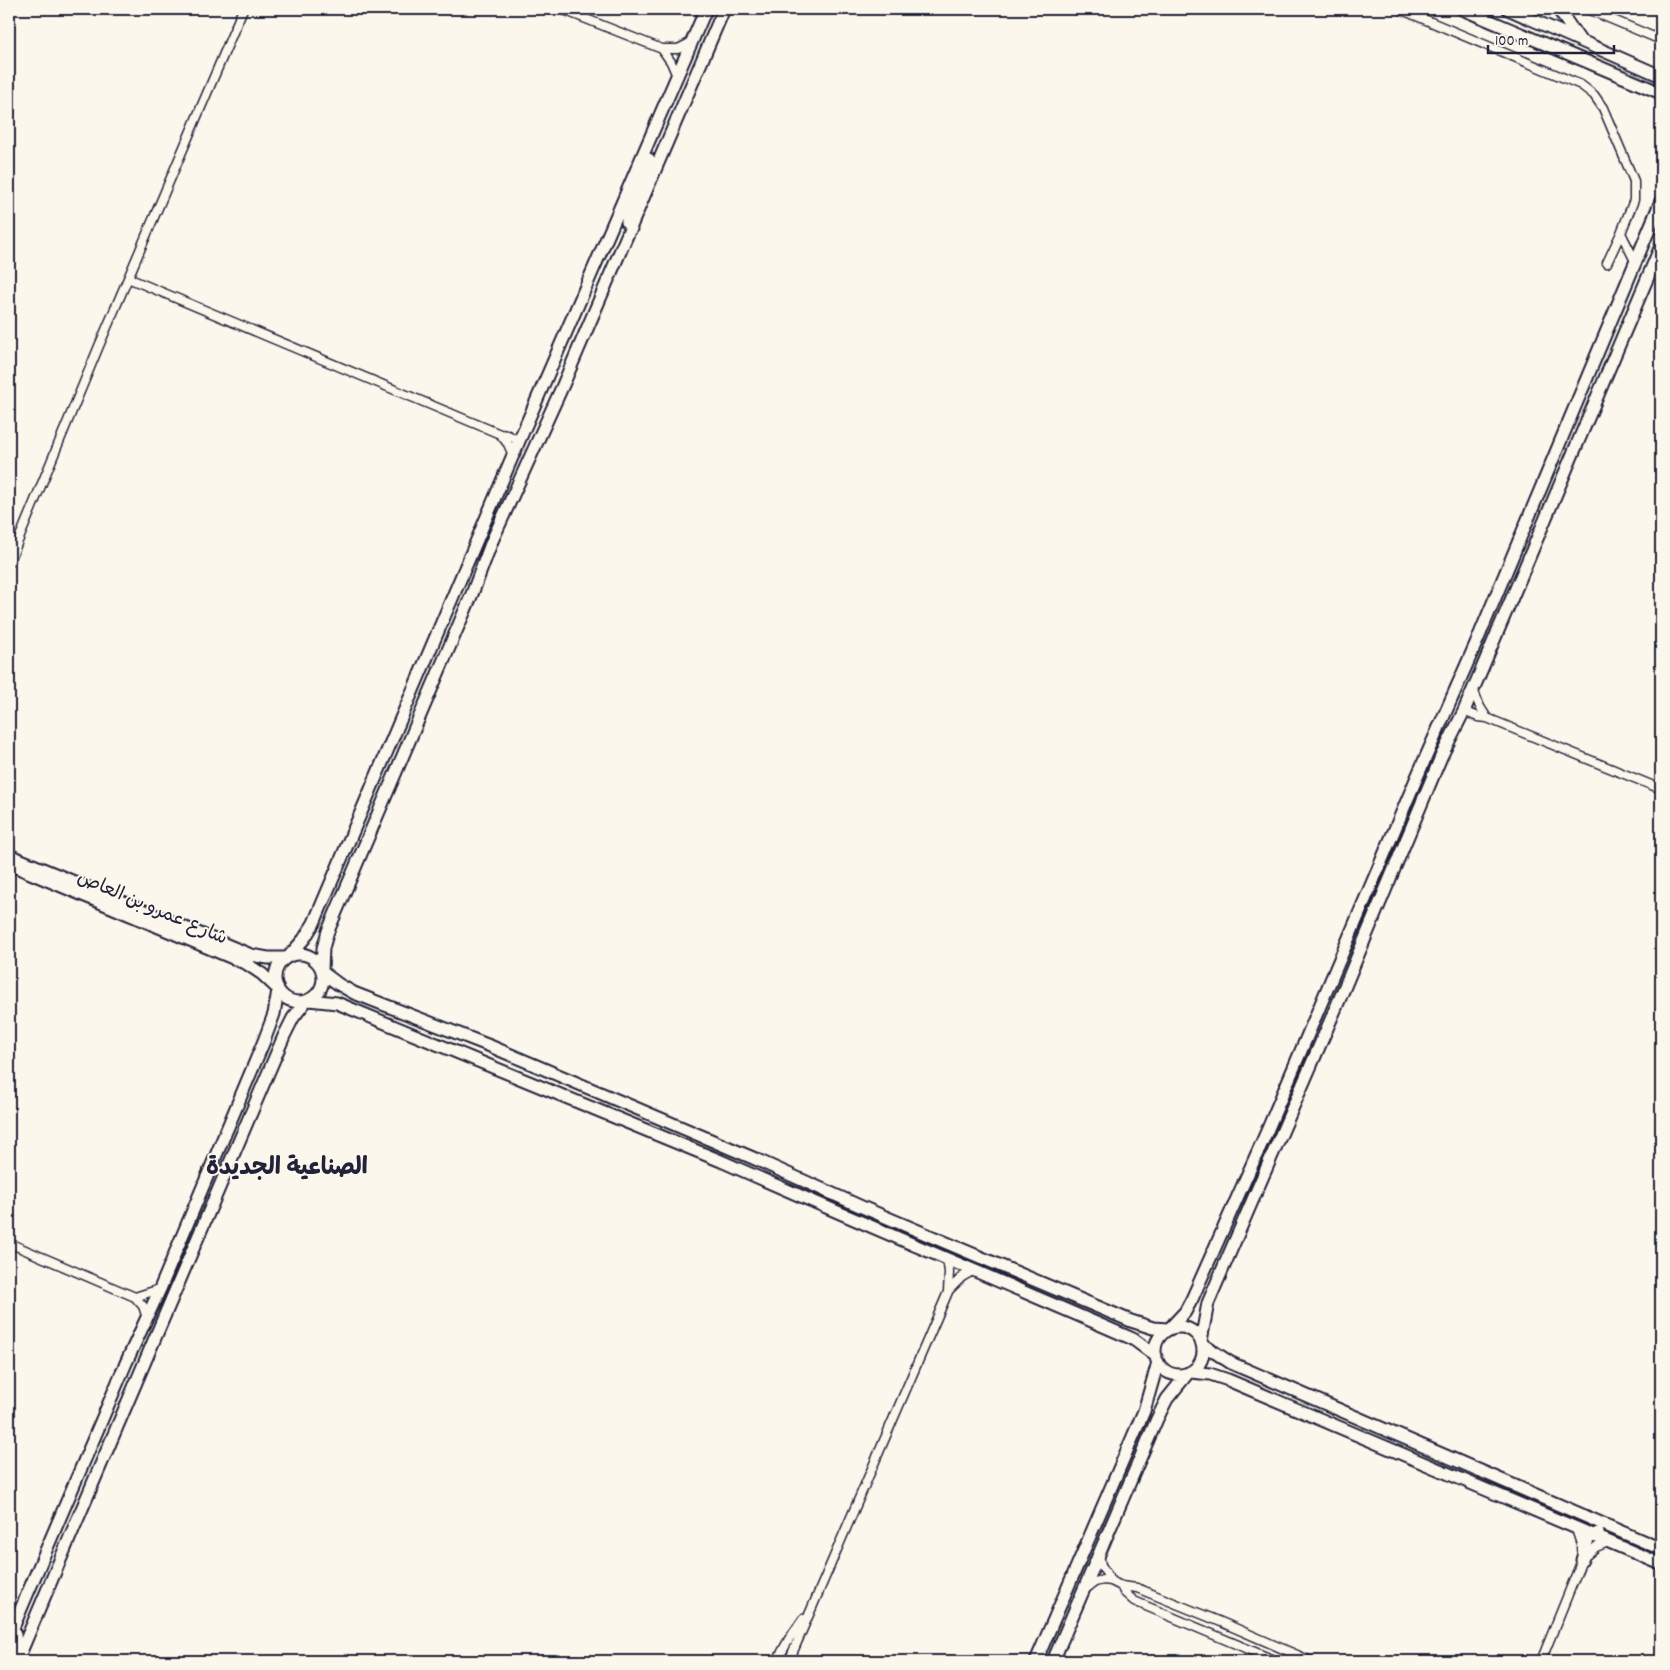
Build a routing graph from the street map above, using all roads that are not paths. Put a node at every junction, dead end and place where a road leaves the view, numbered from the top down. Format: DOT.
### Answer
graph roads {
  1 [pos="243,9"];
  2 [pos="561,9"];
  3 [pos="706,9"];
  4 [pos="724,9"];
  5 [pos="1400,9"];
  6 [pos="1462,9"];
  7 [pos="1508,9"];
  8 [pos="1558,9"];
  9 [pos="1587,9"];
  10 [pos="1580,40"];
  11 [pos="1661,40"];
  12 [pos="692,42"];
  13 [pos="662,49"];
  14 [pos="677,76"];
  15 [pos="1661,76"];
  16 [pos="1661,93"];
  17 [pos="657,122"];
  18 [pos="1661,201"];
  19 [pos="630,229"];
  20 [pos="1621,233"];
  21 [pos="1661,246"];
  22 [pos="1635,261"];
  23 [pos="1607,263"];
  24 [pos="128,278"];
  25 [pos="500,434"];
  26 [pos="519,441"];
  27 [pos="513,455"];
  28 [pos="513,495"];
  29 [pos="9,563"];
  30 [pos="1466,668"];
  31 [pos="1473,688"];
  32 [pos="1464,711"];
  33 [pos="1488,718"];
  34 [pos="1442,722"];
  35 [pos="1441,757"];
  36 [pos="1661,789"];
  37 [pos="9,855"];
  38 [pos="9,864"];
  39 [pos="288,956"];
  40 [pos="322,971"];
  41 [pos="278,990"];
  42 [pos="307,1000"];
  43 [pos="752,1158"];
  44 [pos="722,1161"];
  45 [pos="820,1188"];
  46 [pos="784,1190"];
  47 [pos="9,1243"];
  48 [pos="947,1258"];
  49 [pos="974,1270"];
  50 [pos="160,1289"];
  51 [pos="948,1292"];
  52 [pos="135,1297"];
  53 [pos="147,1318"];
  54 [pos="1169,1329"];
  55 [pos="1202,1343"];
  56 [pos="1157,1359"];
  57 [pos="126,1363"];
  58 [pos="1190,1373"];
  59 [pos="115,1431"];
  60 [pos="1576,1529"];
  61 [pos="1617,1530"];
  62 [pos="1592,1535"];
  63 [pos="1608,1542"];
  64 [pos="1661,1549"];
  65 [pos="1099,1553"];
  66 [pos="1582,1560"];
  67 [pos="1661,1564"];
  68 [pos="1112,1581"];
  69 [pos="1121,1586"];
  70 [pos="1082,1593"];
  71 [pos="811,1609"];
  72 [pos="10,1630"];
  73 [pos="9,1661"];
  74 [pos="18,1661"];
  75 [pos="777,1661"];
  76 [pos="789,1661"];
  77 [pos="1036,1661"];
  78 [pos="1053,1661"];
  79 [pos="1276,1661"];
  80 [pos="1311,1661"];
  81 [pos="1541,1661"];
  1 -- 24 [label="street"];
  2 -- 13 [label="street"];
  3 -- 12 [label="main road"];
  4 -- 19 [label="main road"];
  5 -- 20 [label="street"];
  6 -- 16 [label="main road"];
  7 -- 10 [label="main road"];
  8 -- 10 [label="main road"];
  9 -- 11 [label="street"];
  10 -- 15 [label="main road"];
  12 -- 13 [label="street"];
  12 -- 14 [label="main road"];
  13 -- 14 [label="street"];
  14 -- 17 [label="main road"];
  17 -- 19 [label="main road"];
  17 -- 26 [label="main road"];
  18 -- 22 [label="main road"];
  19 -- 28 [label="main road"];
  20 -- 22 [label="street"];
  20 -- 23 [label="street"];
  21 -- 31 [label="main road"];
  22 -- 30 [label="main road"];
  24 -- 25 [label="street"];
  24 -- 29 [label="street"];
  25 -- 26 [label="street"];
  25 -- 27 [label="street"];
  26 -- 27 [label="main road"];
  26 -- 28 [label="main road"];
  27 -- 39 [label="main road"];
  28 -- 40 [label="main road"];
  30 -- 32 [label="main road"];
  30 -- 34 [label="main road"];
  31 -- 32 [label="main road"];
  31 -- 33 [label="street"];
  32 -- 33 [label="street"];
  32 -- 35 [label="main road"];
  33 -- 36 [label="street"];
  34 -- 35 [label="main road"];
  34 -- 54 [label="main road"];
  35 -- 55 [label="main road"];
  37 -- 39 [label="main road, شارع عمرو بن العاص"];
  38 -- 41 [label="main road, شارع عمرو بن العاص"];
  39 -- 40 [label="main road"];
  39 -- 41 [label="main road"];
  40 -- 42 [label="main road"];
  40 -- 43 [label="main road"];
  41 -- 42 [label="main road"];
  41 -- 50 [label="main road"];
  42 -- 44 [label="main road"];
  42 -- 59 [label="main road"];
  43 -- 44 [label="main road"];
  43 -- 45 [label="main road"];
  44 -- 46 [label="main road"];
  45 -- 46 [label="main road"];
  45 -- 54 [label="main road"];
  46 -- 48 [label="main road"];
  47 -- 52 [label="street"];
  48 -- 49 [label="main road"];
  48 -- 51 [label="street"];
  49 -- 51 [label="street"];
  49 -- 56 [label="main road"];
  50 -- 52 [label="street"];
  50 -- 53 [label="main road"];
  51 -- 71 [label="street"];
  52 -- 53 [label="street"];
  53 -- 57 [label="main road"];
  54 -- 55 [label="main road"];
  54 -- 56 [label="main road"];
  55 -- 58 [label="main road"];
  55 -- 61 [label="main road"];
  56 -- 58 [label="main road"];
  56 -- 77 [label="main road"];
  57 -- 59 [label="main road"];
  57 -- 72 [label="main road"];
  58 -- 60 [label="main road"];
  58 -- 65 [label="main road"];
  59 -- 74 [label="main road"];
  60 -- 62 [label="main road"];
  60 -- 66 [label="street"];
  61 -- 62 [label="main road"];
  61 -- 64 [label="main road"];
  62 -- 63 [label="main road"];
  62 -- 66 [label="main road"];
  63 -- 66 [label="street"];
  63 -- 67 [label="main road"];
  65 -- 68 [label="street"];
  65 -- 70 [label="main road"];
  66 -- 81 [label="street"];
  68 -- 69 [label="street"];
  68 -- 70 [label="street"];
  69 -- 79 [label="street"];
  69 -- 80 [label="street"];
  70 -- 78 [label="main road"];
  71 -- 75 [label="street"];
  71 -- 76 [label="street"];
  72 -- 73 [label="main road"];
}
